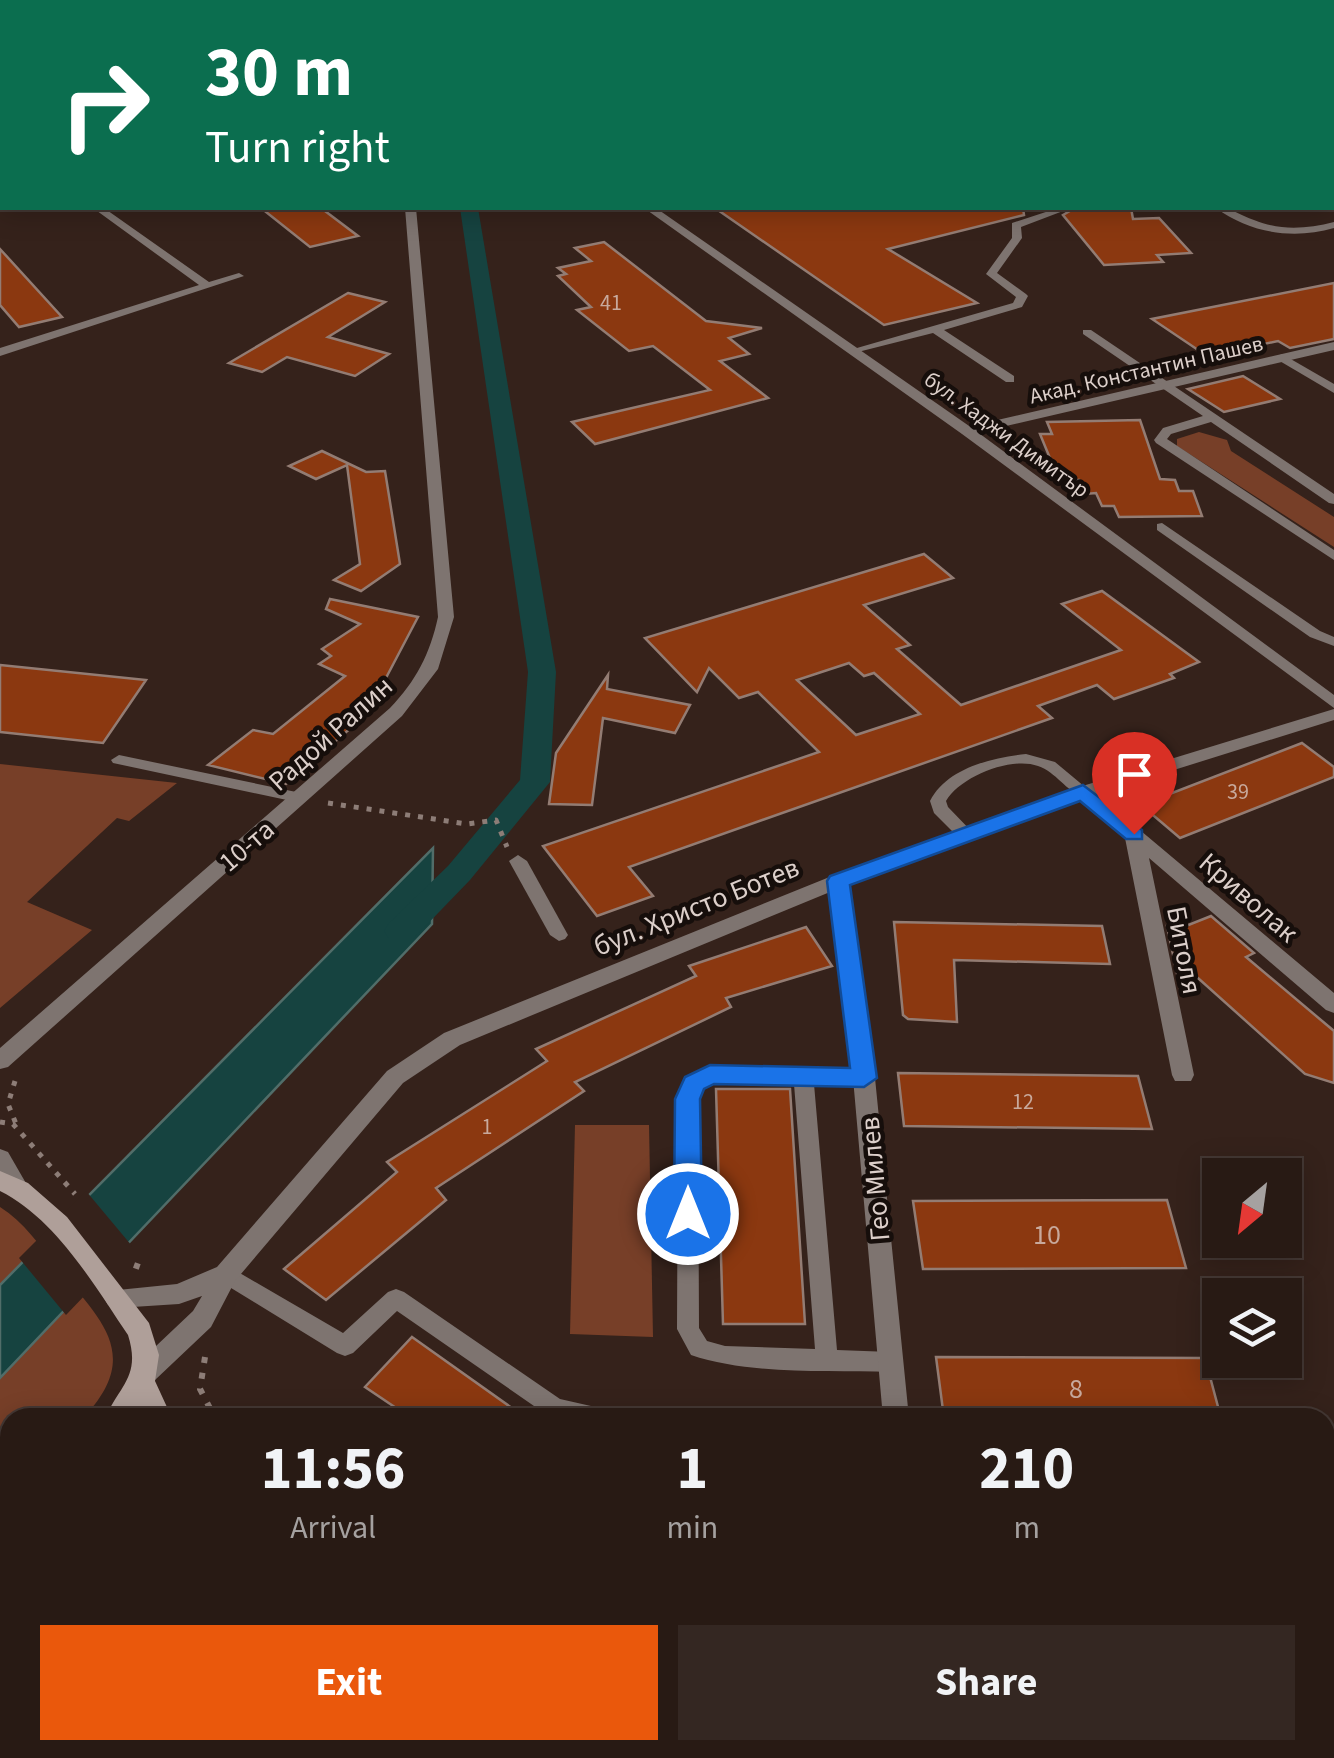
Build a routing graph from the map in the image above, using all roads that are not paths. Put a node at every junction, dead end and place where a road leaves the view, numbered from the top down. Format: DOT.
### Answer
graph roads {
  1 [pos="101,210"];
  2 [pos="410,210"];
  3 [pos="652,210"];
  4 [pos="1060,210"];
  5 [pos="1225,210"];
  6 [pos="1334,225"];
  7 [pos="239,276"];
  8 [pos="207,286"];
  9 [pos="936,329"];
  10 [pos="1086,332"];
  11 [pos="1334,346"];
  12 [pos="0,352"];
  13 [pos="854,352"];
  14 [pos="1282,358"];
  15 [pos="1010,378"];
  16 [pos="1164,386"];
  17 [pos="1334,388"];
  18 [pos="1210,418"];
  19 [pos="967,431"];
  20 [pos="1334,500"];
  21 [pos="1162,527"];
  22 [pos="1334,556"];
  23 [pos="1334,642"];
  24 [pos="1334,704"];
  25 [pos="1334,714"];
  26 [pos="119,760"];
  27 [pos="1083,792"];
  28 [pos="300,798"];
  29 [pos="1134,834"];
  30 [pos="967,836"];
  31 [pos="518,861"];
  32 [pos="838,881"];
  33 [pos="559,936"];
  34 [pos="1334,1005"];
  35 [pos="0,1061"];
  36 [pos="1183,1076"];
  37 [pos="803,1077"];
  38 [pos="864,1078"];
  39 [pos="0,1158"];
  40 [pos="8,1183"];
  41 [pos="226,1274"];
  42 [pos="113,1294"];
  43 [pos="827,1361"];
  44 [pos="891,1362"];
  45 [pos="144,1377"];
  46 [pos="124,1408"];
  47 [pos="155,1408"];
  48 [pos="555,1408"];
  49 [pos="895,1408"];
  1 -- 8 [label="lane"];
  2 -- 28 [label="street, Радой Ралин"];
  3 -- 13 [label="street, бул. Хаджи Димитър"];
  4 -- 9 [label="lane"];
  5 -- 6 [label="lane"];
  7 -- 8 [label="lane"];
  8 -- 12 [label="lane"];
  9 -- 13 [label="lane"];
  9 -- 15 [label="lane"];
  10 -- 16 [label="lane"];
  11 -- 14 [label="street, Акад. Константин Пашев"];
  13 -- 19 [label="street, бул. Хаджи Димитър"];
  14 -- 16 [label="street, Акад. Константин Пашев"];
  14 -- 17 [label="lane"];
  16 -- 18 [label="lane"];
  16 -- 19 [label="street, Акад. Константин Пашев"];
  18 -- 20 [label="lane"];
  18 -- 22 [label="lane"];
  19 -- 24 [label="street, бул. Хаджи Димитър"];
  21 -- 23 [label="lane"];
  25 -- 27 [label="street, бул. Христо Ботев"];
  26 -- 28 [label="lane"];
  27 -- 29 [label="street, Криволак"];
  27 -- 30 [label="street, бул. Христо Ботев"];
  27 -- 30 [label="lane"];
  28 -- 35 [label="street, Радой Ралин"];
  29 -- 34 [label="street, Криволак"];
  29 -- 36 [label="street, Битоля"];
  30 -- 32 [label="street, бул. Христо Ботев"];
  31 -- 33 [label="lane"];
  32 -- 38 [label="street, Гео Милев"];
  32 -- 41 [label="street, бул. Христо Ботев"];
  37 -- 38 [label="lane"];
  37 -- 43 [label="lane"];
  37 -- 43 [label="lane"];
  38 -- 44 [label="street, Гео Милев"];
  39 -- 40 [label="street"];
  40 -- 42 [label="main road"];
  41 -- 42 [label="street, бул. Христо Ботев"];
  41 -- 45 [label="street, бул. Христо Ботев"];
  41 -- 48 [label="lane"];
  42 -- 45 [label="main road"];
  43 -- 44 [label="lane"];
  44 -- 49 [label="street, Гео Милев"];
  45 -- 46 [label="main road"];
  45 -- 47 [label="main road"];
}
